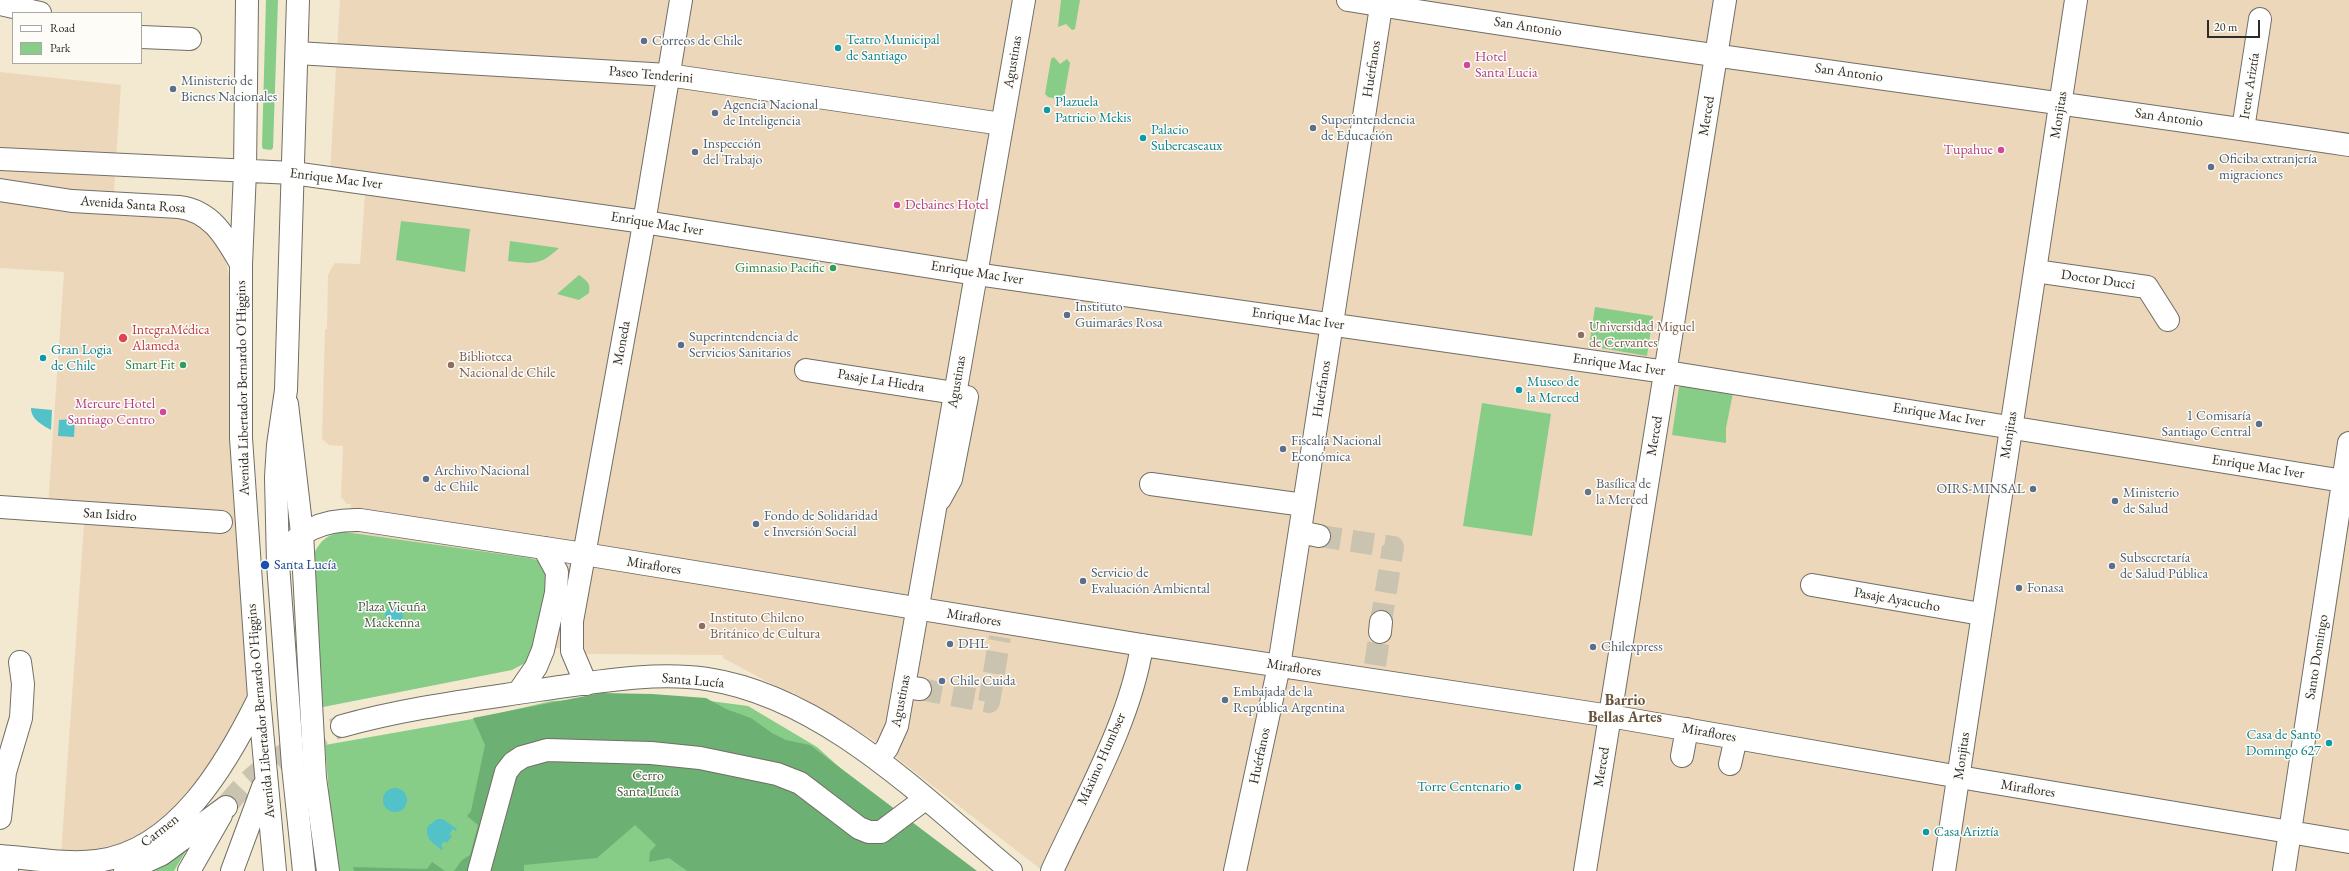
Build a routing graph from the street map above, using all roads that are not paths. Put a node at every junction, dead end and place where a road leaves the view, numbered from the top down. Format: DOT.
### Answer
graph roads {
  1 [pos="247,0"];
  2 [pos="298,0"];
  3 [pos="681,0"];
  4 [pos="1024,0"];
  5 [pos="1348,0"];
  6 [pos="1725,0"];
  7 [pos="2076,0"];
  8 [pos="1382,3"];
  9 [pos="0,4"];
  10 [pos="36,12"];
  11 [pos="2260,19"];
  12 [pos="142,38"];
  13 [pos="190,39"];
  14 [pos="297,53"];
  15 [pos="1716,55"];
  16 [pos="668,75"];
  17 [pos="1010,80"];
  18 [pos="2061,102"];
  19 [pos="1002,124"];
  20 [pos="2243,129"];
  21 [pos="2349,145"];
  22 [pos="1007,155"];
  23 [pos="0,159"];
  24 [pos="245,171"];
  25 [pos="293,173"];
  26 [pos="0,190"];
  27 [pos="644,222"];
  28 [pos="857,255"];
  29 [pos="924,257"];
  30 [pos="241,264"];
  31 [pos="2035,271"];
  32 [pos="976,274"];
  33 [pos="2168,320"];
  34 [pos="1332,324"];
  35 [pos="806,370"];
  36 [pos="1666,372"];
  37 [pos="286,390"];
  38 [pos="961,395"];
  39 [pos="2010,426"];
  40 [pos="2349,443"];
  41 [pos="2346,482"];
  42 [pos="1151,484"];
  43 [pos="1304,506"];
  44 [pos="0,507"];
  45 [pos="221,522"];
  46 [pos="302,533"];
  47 [pos="544,548"];
  48 [pos="584,554"];
  49 [pos="278,564"];
  50 [pos="1812,585"];
  51 [pos="917,609"];
  52 [pos="1982,614"];
  53 [pos="1142,644"];
  54 [pos="20,662"];
  55 [pos="1279,666"];
  56 [pos="586,684"];
  57 [pos="518,693"];
  58 [pos="259,698"];
  59 [pos="1610,716"];
  60 [pos="1678,724"];
  61 [pos="342,726"];
  62 [pos="1736,738"];
  63 [pos="1682,756"];
  64 [pos="878,758"];
  65 [pos="1730,764"];
  66 [pos="1959,777"];
  67 [pos="266,780"];
  68 [pos="925,799"];
  69 [pos="0,818"];
  70 [pos="2290,833"];
  71 [pos="2349,842"];
  72 [pos="7,867"];
  73 [pos="125,871"];
  74 [pos="189,871"];
  75 [pos="232,871"];
  76 [pos="275,871"];
  77 [pos="304,871"];
  78 [pos="328,871"];
  79 [pos="479,871"];
  80 [pos="1011,871"];
  81 [pos="1052,871"];
  82 [pos="1235,871"];
  83 [pos="1585,871"];
  84 [pos="1944,871"];
  85 [pos="2284,871"];
  1 -- 24 [label="street, Avenida Libertador Bernardo O'Higgins"];
  2 -- 14 [label="street, Avenida Libertador Bernardo O'Higgins"];
  3 -- 16 [label="street, Moneda"];
  4 -- 17 [label="street, Agustinas"];
  5 -- 8 [label="street, San Antonio"];
  6 -- 15 [label="street, Merced"];
  7 -- 18 [label="street, Monjitas"];
  8 -- 15 [label="street, San Antonio"];
  8 -- 34 [label="street, Huérfanos"];
  9 -- 10 [label="street"];
  11 -- 20 [label="street, Irene Ariztía"];
  12 -- 13 [label="street"];
  14 -- 16 [label="street, Paseo Tenderini"];
  14 -- 25 [label="street, Avenida Libertador Bernardo O'Higgins"];
  15 -- 18 [label="street, San Antonio"];
  15 -- 36 [label="street, Merced"];
  16 -- 19 [label="street, Paseo Tenderini"];
  16 -- 27 [label="street, Moneda"];
  17 -- 19 [label="street, Agustinas"];
  17 -- 22 [label="street"];
  18 -- 20 [label="street, San Antonio"];
  18 -- 31 [label="street, Monjitas"];
  19 -- 32 [label="street, Agustinas"];
  20 -- 21 [label="street, San Antonio"];
  23 -- 24 [label="street"];
  24 -- 25 [label="street, Enrique Mac Iver"];
  24 -- 30 [label="street, Avenida Libertador Bernardo O'Higgins"];
  25 -- 27 [label="street, Enrique Mac Iver"];
  25 -- 37 [label="street, Avenida Libertador Bernardo O'Higgins"];
  26 -- 30 [label="street, Avenida Santa Rosa"];
  27 -- 28 [label="street, Enrique Mac Iver"];
  27 -- 48 [label="street, Moneda"];
  28 -- 29 [label="street"];
  28 -- 32 [label="street, Enrique Mac Iver"];
  30 -- 58 [label="street, Avenida Libertador Bernardo O'Higgins"];
  31 -- 33 [label="street, Doctor Ducci"];
  31 -- 39 [label="street, Monjitas"];
  32 -- 34 [label="street, Enrique Mac Iver"];
  32 -- 38 [label="street, Agustinas"];
  34 -- 36 [label="street, Enrique Mac Iver"];
  34 -- 43 [label="street, Huérfanos"];
  35 -- 38 [label="street, Pasaje La Hiedra"];
  36 -- 39 [label="street, Enrique Mac Iver"];
  36 -- 59 [label="street, Merced"];
  37 -- 46 [label="street, Avenida Libertador Bernardo O'Higgins"];
  37 -- 49 [label="street, Avenida Libertador Bernardo O'Higgins"];
  38 -- 51 [label="street, Agustinas"];
  39 -- 41 [label="street, Enrique Mac Iver"];
  39 -- 52 [label="street, Monjitas"];
  40 -- 41 [label="street, Santo Domingo"];
  41 -- 70 [label="street, Santo Domingo"];
  42 -- 43 [label="street"];
  43 -- 55 [label="street, Huérfanos"];
  44 -- 45 [label="street, San Isidro"];
  46 -- 47 [label="street, Miraflores"];
  46 -- 49 [label="street, Miraflores"];
  46 -- 78 [label="street, Avenida Libertador Bernardo O'Higgins"];
  47 -- 48 [label="street, Miraflores"];
  47 -- 57 [label="street"];
  48 -- 51 [label="street, Miraflores"];
  48 -- 56 [label="street, Moneda"];
  49 -- 77 [label="street, Avenida Libertador Bernardo O'Higgins"];
  50 -- 52 [label="street, Pasaje Ayacucho"];
  51 -- 53 [label="street, Miraflores"];
  51 -- 64 [label="street, Agustinas"];
  52 -- 66 [label="street, Monjitas"];
  53 -- 55 [label="street, Miraflores"];
  53 -- 81 [label="street, Máximo Humbser"];
  54 -- 69 [label="street"];
  55 -- 59 [label="street, Miraflores"];
  55 -- 82 [label="street, Huérfanos"];
  56 -- 57 [label="street, Santa Lucía"];
  56 -- 64 [label="street, Santa Lucía"];
  57 -- 61 [label="street, Santa Lucía"];
  58 -- 67 [label="street, Avenida Libertador Bernardo O'Higgins"];
  58 -- 72 [label="street, Carmen"];
  59 -- 60 [label="street, Miraflores"];
  59 -- 83 [label="street, Merced"];
  60 -- 62 [label="street, Miraflores"];
  60 -- 63 [label="street"];
  62 -- 65 [label="street"];
  62 -- 66 [label="street, Miraflores"];
  64 -- 68 [label="street, Santa Lucía"];
  66 -- 70 [label="street, Miraflores"];
  66 -- 84 [label="street, Monjitas"];
  67 -- 75 [label="street"];
  67 -- 76 [label="street, Avenida Libertador Bernardo O'Higgins"];
  68 -- 79 [label="street"];
  68 -- 80 [label="street, Santa Lucía"];
  70 -- 71 [label="street, Miraflores"];
  70 -- 85 [label="street, Santo Domingo"];
  73 -- 74 [label="street, Carmen"];
}
